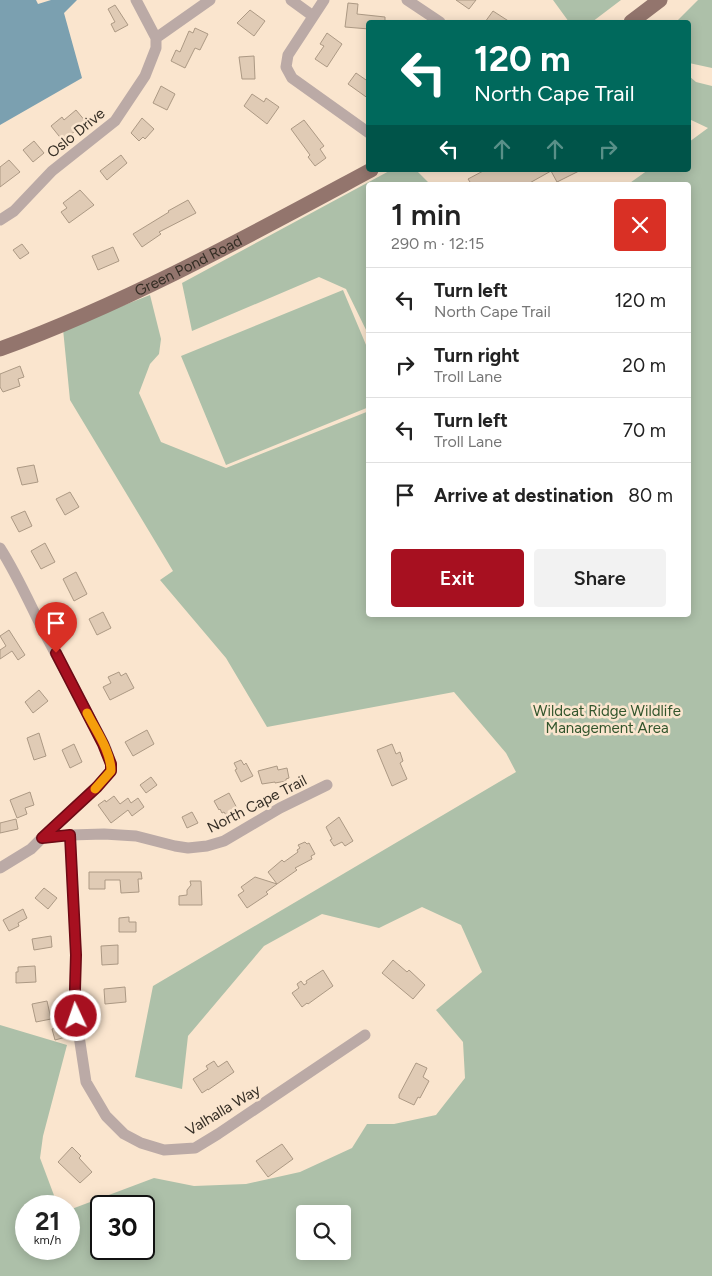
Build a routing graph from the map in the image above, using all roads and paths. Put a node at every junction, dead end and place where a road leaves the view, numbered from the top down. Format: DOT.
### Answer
graph roads {
  1 [pos="136,0"];
  2 [pos="210,0"];
  3 [pos="290,0"];
  4 [pos="324,0"];
  5 [pos="407,0"];
  6 [pos="660,0"];
  7 [pos="313,16"];
  8 [pos="437,20"];
  9 [pos="634,20"];
  10 [pos="156,38"];
  11 [pos="366,131"];
  12 [pos="367,172"];
  13 [pos="0,220"];
  14 [pos="0,349"];
  15 [pos="0,548"];
  16 [pos="327,785"];
  17 [pos="70,835"];
  18 [pos="42,838"];
  19 [pos="0,868"];
  20 [pos="365,1035"];
  1 -- 10 [label="street"];
  2 -- 10 [label="street"];
  3 -- 7 [label="street"];
  4 -- 7 [label="street"];
  5 -- 8 [label="street"];
  6 -- 9 [label="main road"];
  7 -- 11 [label="street"];
  10 -- 13 [label="street, Oslo Drive"];
  12 -- 14 [label="main road, Green Pond Road"];
  15 -- 18 [label="street"];
  16 -- 17 [label="street, North Cape Trail"];
  17 -- 18 [label="street, North Cape Trail"];
  17 -- 20 [label="street, Valhalla Way"];
  18 -- 19 [label="street"];
}
